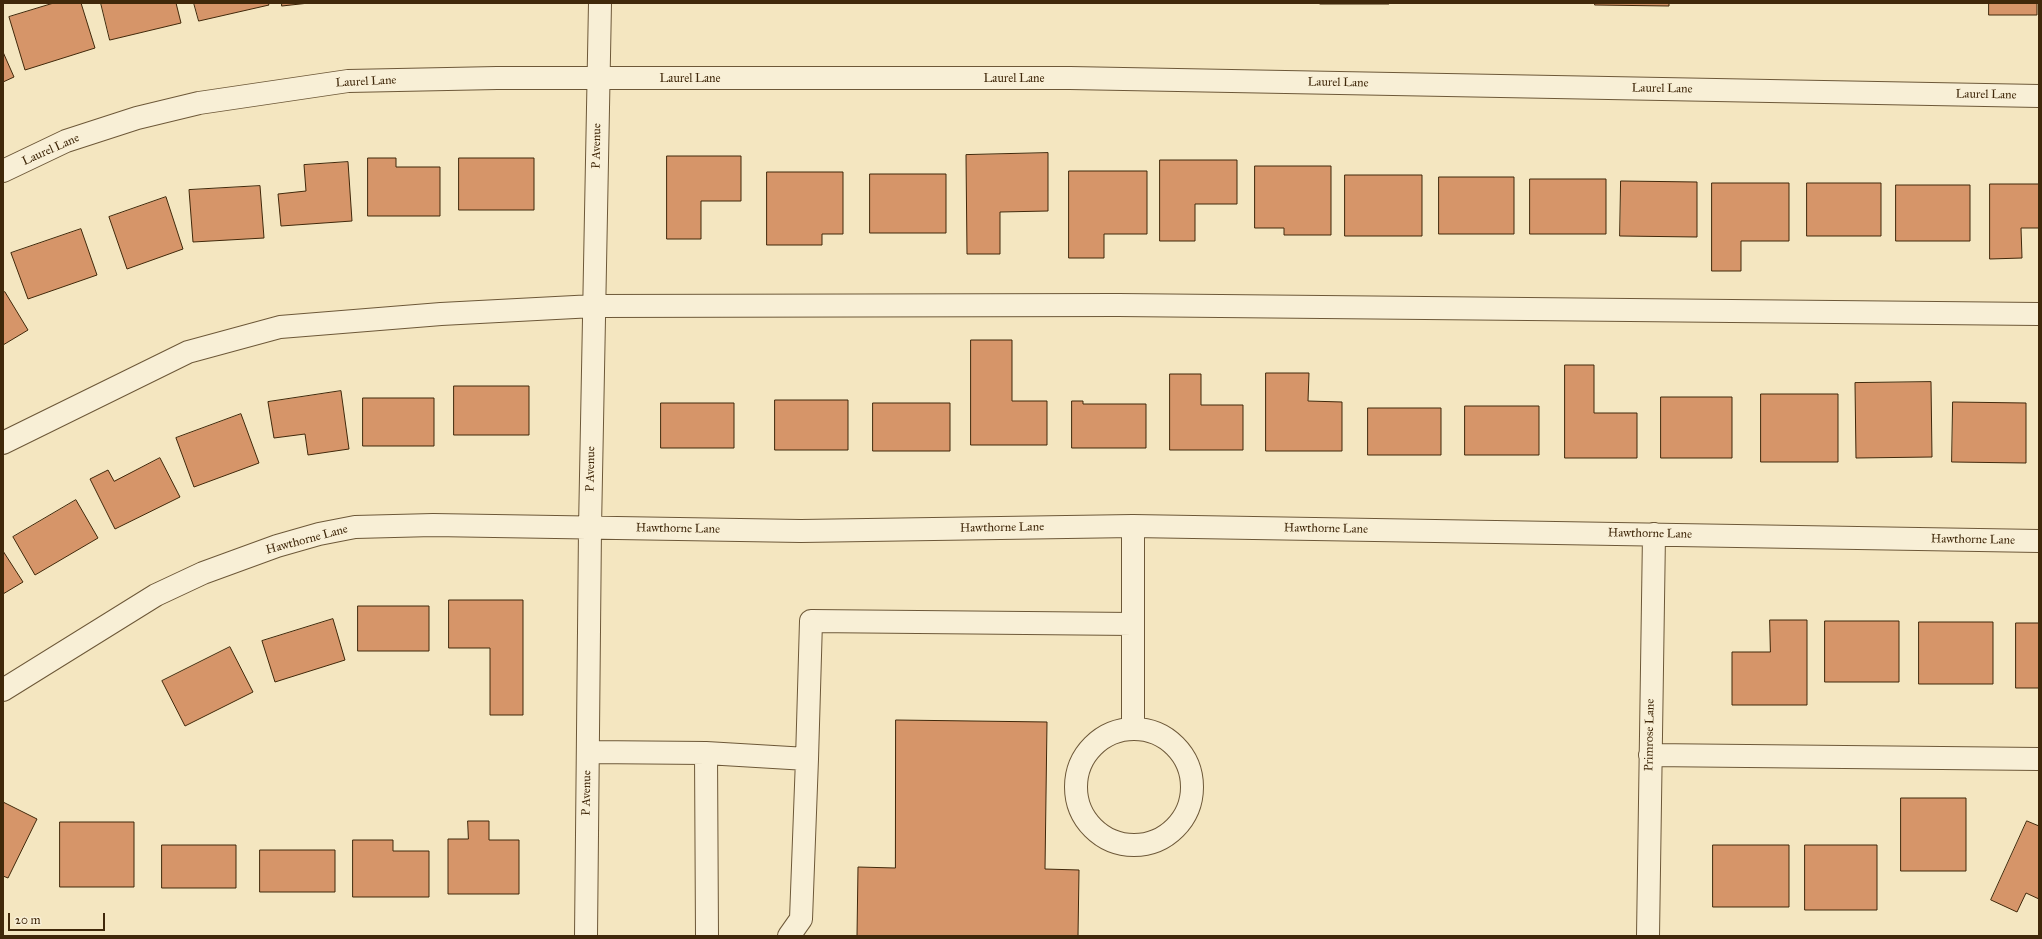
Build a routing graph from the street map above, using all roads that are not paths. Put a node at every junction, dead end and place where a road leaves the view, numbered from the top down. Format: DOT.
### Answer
graph roads {
  1 [pos="600,3"];
  2 [pos="599,79"];
  3 [pos="2039,96"];
  4 [pos="3,172"];
  5 [pos="594,306"];
  6 [pos="2039,314"];
  7 [pos="3,444"];
  8 [pos="1133,526"];
  9 [pos="590,528"];
  10 [pos="1654,534"];
  11 [pos="2039,541"];
  12 [pos="1133,624"];
  13 [pos="3,690"];
  14 [pos="1133,729"];
  15 [pos="588,752"];
  16 [pos="706,754"];
  17 [pos="1650,755"];
  18 [pos="807,759"];
  19 [pos="2039,760"];
  20 [pos="586,936"];
  21 [pos="707,936"];
  22 [pos="789,936"];
  23 [pos="1648,936"];
  1 -- 2 [label="street, P Avenue"];
  2 -- 3 [label="street, Laurel Lane"];
  2 -- 4 [label="street, Laurel Lane"];
  2 -- 5 [label="street, P Avenue"];
  5 -- 6 [label="street"];
  5 -- 7 [label="street"];
  5 -- 9 [label="street, P Avenue"];
  8 -- 9 [label="street, Hawthorne Lane"];
  8 -- 10 [label="street, Hawthorne Lane"];
  8 -- 12 [label="street"];
  9 -- 13 [label="street, Hawthorne Lane"];
  9 -- 15 [label="street, P Avenue"];
  10 -- 11 [label="street, Hawthorne Lane"];
  10 -- 17 [label="street, Primrose Lane"];
  12 -- 14 [label="street"];
  12 -- 18 [label="street"];
  14 -- 14 [label="street"];
  15 -- 16 [label="street"];
  15 -- 20 [label="street, P Avenue"];
  16 -- 18 [label="street"];
  16 -- 21 [label="street"];
  17 -- 19 [label="street"];
  17 -- 23 [label="street, Primrose Lane"];
  18 -- 22 [label="street"];
}
